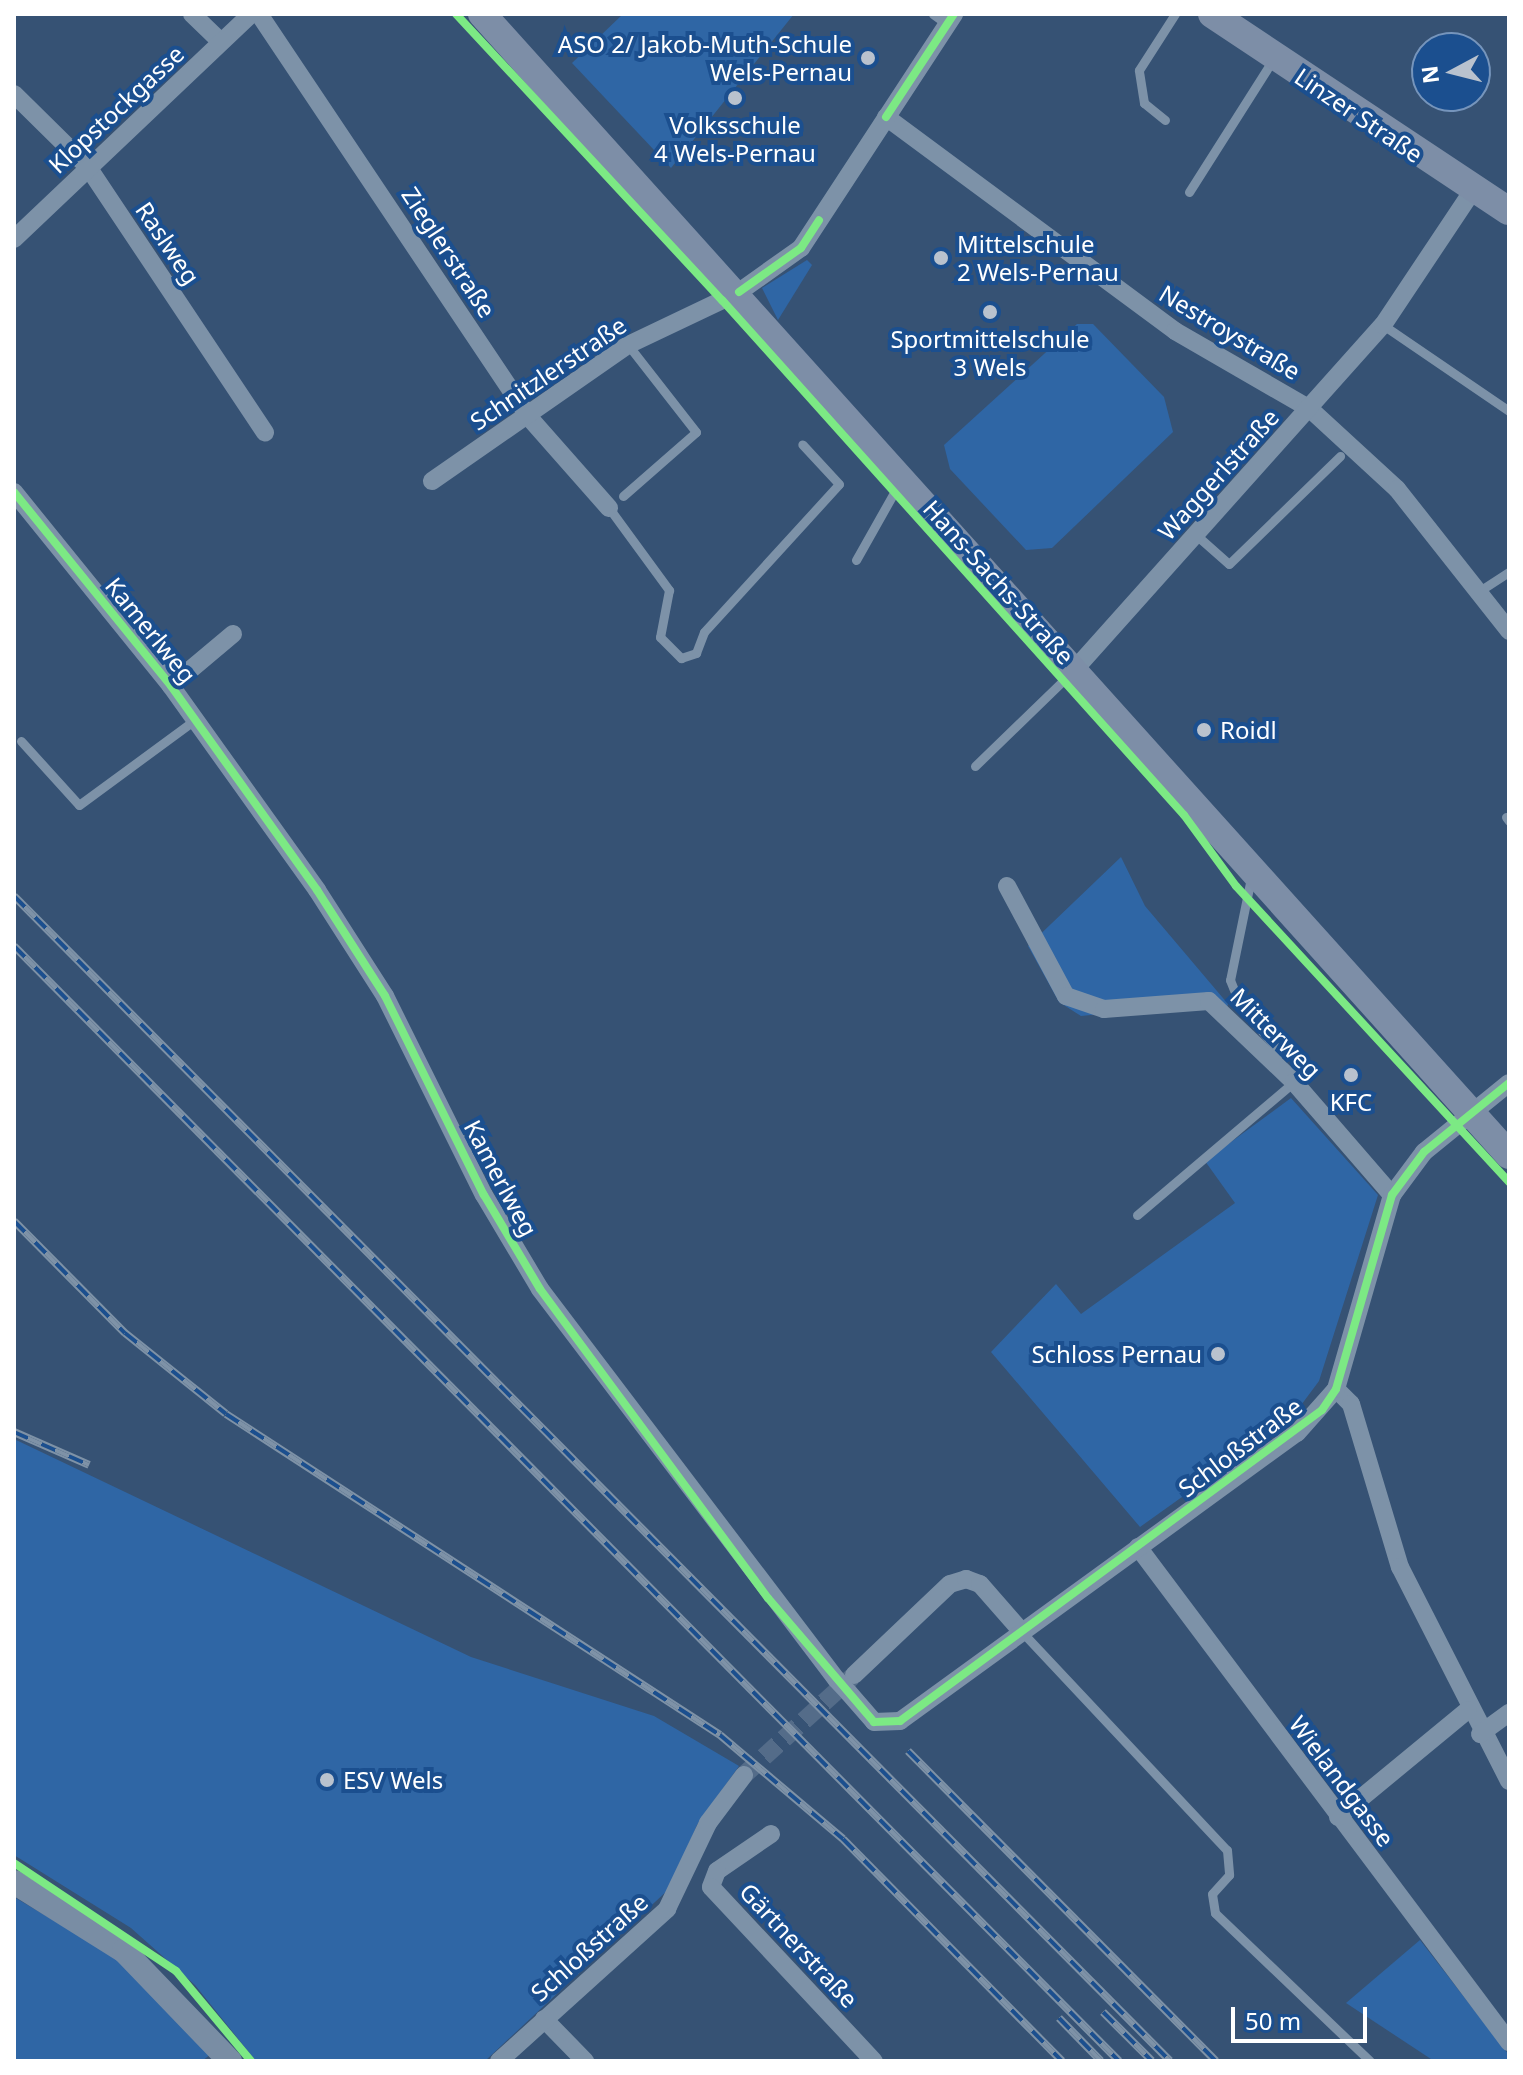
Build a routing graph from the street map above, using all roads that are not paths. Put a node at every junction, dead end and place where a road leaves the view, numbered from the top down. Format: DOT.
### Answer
graph roads {
  1 [pos="192,14"];
  2 [pos="251,14"];
  3 [pos="259,14"];
  4 [pos="482,14"];
  5 [pos="1175,14"];
  6 [pos="1212,14"];
  7 [pos="945,17"];
  8 [pos="221,42"];
  9 [pos="1274,58"];
  10 [pos="14,94"];
  11 [pos="886,117"];
  12 [pos="1165,120"];
  13 [pos="88,167"];
  14 [pos="1473,190"];
  15 [pos="1189,192"];
  16 [pos="1509,211"];
  17 [pos="14,239"];
  18 [pos="739,292"];
  19 [pos="1383,325"];
  20 [pos="628,345"];
  21 [pos="1310,409"];
  22 [pos="1509,411"];
  23 [pos="527,415"];
  24 [pos="265,432"];
  25 [pos="802,444"];
  26 [pos="1340,456"];
  27 [pos="904,477"];
  28 [pos="432,481"];
  29 [pos="14,492"];
  30 [pos="616,502"];
  31 [pos="1195,534"];
  32 [pos="856,560"];
  33 [pos="1509,572"];
  34 [pos="1481,590"];
  35 [pos="1509,631"];
  36 [pos="233,634"];
  37 [pos="1076,668"];
  38 [pos="171,686"];
  39 [pos="196,719"];
  40 [pos="21,741"];
  41 [pos="975,766"];
  42 [pos="1251,871"];
  43 [pos="1007,886"];
  44 [pos="1281,1053"];
  45 [pos="1294,1082"];
  46 [pos="1509,1083"];
  47 [pos="1472,1115"];
  48 [pos="1509,1155"];
  49 [pos="1392,1195"];
  50 [pos="1137,1215"];
  51 [pos="1336,1389"];
  52 [pos="1138,1547"];
  53 [pos="1022,1632"];
  54 [pos="845,1677"];
  55 [pos="1468,1710"];
  56 [pos="1509,1713"];
  57 [pos="1480,1734"];
  58 [pos="744,1775"];
  59 [pos="1509,1781"];
  60 [pos="1338,1817"];
  61 [pos="771,1834"];
  62 [pos="14,1882"];
  63 [pos="544,2019"];
  64 [pos="1509,2042"];
  65 [pos="221,2057"];
  66 [pos="499,2061"];
  67 [pos="585,2061"];
  68 [pos="874,2061"];
  69 [pos="1370,2061"];
  1 -- 8 [label="street"];
  2 -- 8 [label="street, Klopstockgasse"];
  3 -- 23 [label="street, Zieglerstraße"];
  4 -- 18 [label="main road, Hans-Sachs-Straße"];
  5 -- 12 [label="lane"];
  6 -- 9 [label="main road, Linzer Straße"];
  7 -- 11 [label="street, Schnitzlerstraße"];
  8 -- 13 [label="street, Klopstockgasse"];
  9 -- 14 [label="main road, Linzer Straße"];
  9 -- 15 [label="lane"];
  10 -- 13 [label="street, Raslweg"];
  11 -- 18 [label="street, Schnitzlerstraße"];
  11 -- 21 [label="street, Nestroystraße"];
  13 -- 17 [label="street, Klopstockgasse"];
  13 -- 24 [label="street, Raslweg"];
  14 -- 16 [label="main road, Linzer Straße"];
  14 -- 19 [label="street, Waggerlstraße"];
  18 -- 20 [label="street, Schnitzlerstraße"];
  18 -- 27 [label="main road, Hans-Sachs-Straße"];
  19 -- 21 [label="street, Waggerlstraße"];
  19 -- 22 [label="lane"];
  20 -- 23 [label="street, Schnitzlerstraße"];
  20 -- 30 [label="lane"];
  21 -- 31 [label="street, Waggerlstraße"];
  21 -- 34 [label="street, Nestroystraße"];
  23 -- 28 [label="street, Schnitzlerstraße"];
  23 -- 30 [label="street, Zieglerstraße"];
  25 -- 30 [label="lane"];
  26 -- 31 [label="lane"];
  27 -- 32 [label="lane"];
  27 -- 37 [label="main road, Hans-Sachs-Straße"];
  29 -- 38 [label="street, Kamerlweg"];
  31 -- 37 [label="street, Waggerlstraße"];
  33 -- 34 [label="lane"];
  34 -- 35 [label="street, Nestroystraße"];
  36 -- 38 [label="street"];
  37 -- 41 [label="lane"];
  37 -- 42 [label="main road, Hans-Sachs-Straße"];
  38 -- 39 [label="street, Kamerlweg"];
  39 -- 40 [label="lane"];
  39 -- 54 [label="street, Kamerlweg"];
  42 -- 44 [label="lane"];
  42 -- 47 [label="main road, Hans-Sachs-Straße"];
  43 -- 45 [label="street, Mitterweg"];
  45 -- 49 [label="street, Mitterweg"];
  45 -- 50 [label="lane"];
  46 -- 47 [label="street, Schloßstraße"];
  47 -- 48 [label="main road, Hans-Sachs-Straße"];
  47 -- 49 [label="street, Schloßstraße"];
  49 -- 51 [label="street, Schloßstraße"];
  51 -- 52 [label="street, Schloßstraße"];
  51 -- 55 [label="street"];
  52 -- 53 [label="street, Schloßstraße"];
  52 -- 60 [label="street, Wielandgasse"];
  53 -- 54 [label="street, Kamerlweg, bridge"];
  53 -- 54 [label="street"];
  53 -- 69 [label="lane"];
  55 -- 57 [label="street"];
  55 -- 60 [label="street"];
  56 -- 57 [label="street"];
  57 -- 59 [label="street"];
  58 -- 63 [label="street, Schloßstraße"];
  60 -- 64 [label="street, Wielandgasse"];
  61 -- 68 [label="street, Gärtnerstraße"];
  62 -- 65 [label="street"];
  63 -- 66 [label="street, Schloßstraße"];
  63 -- 67 [label="street"];
}
